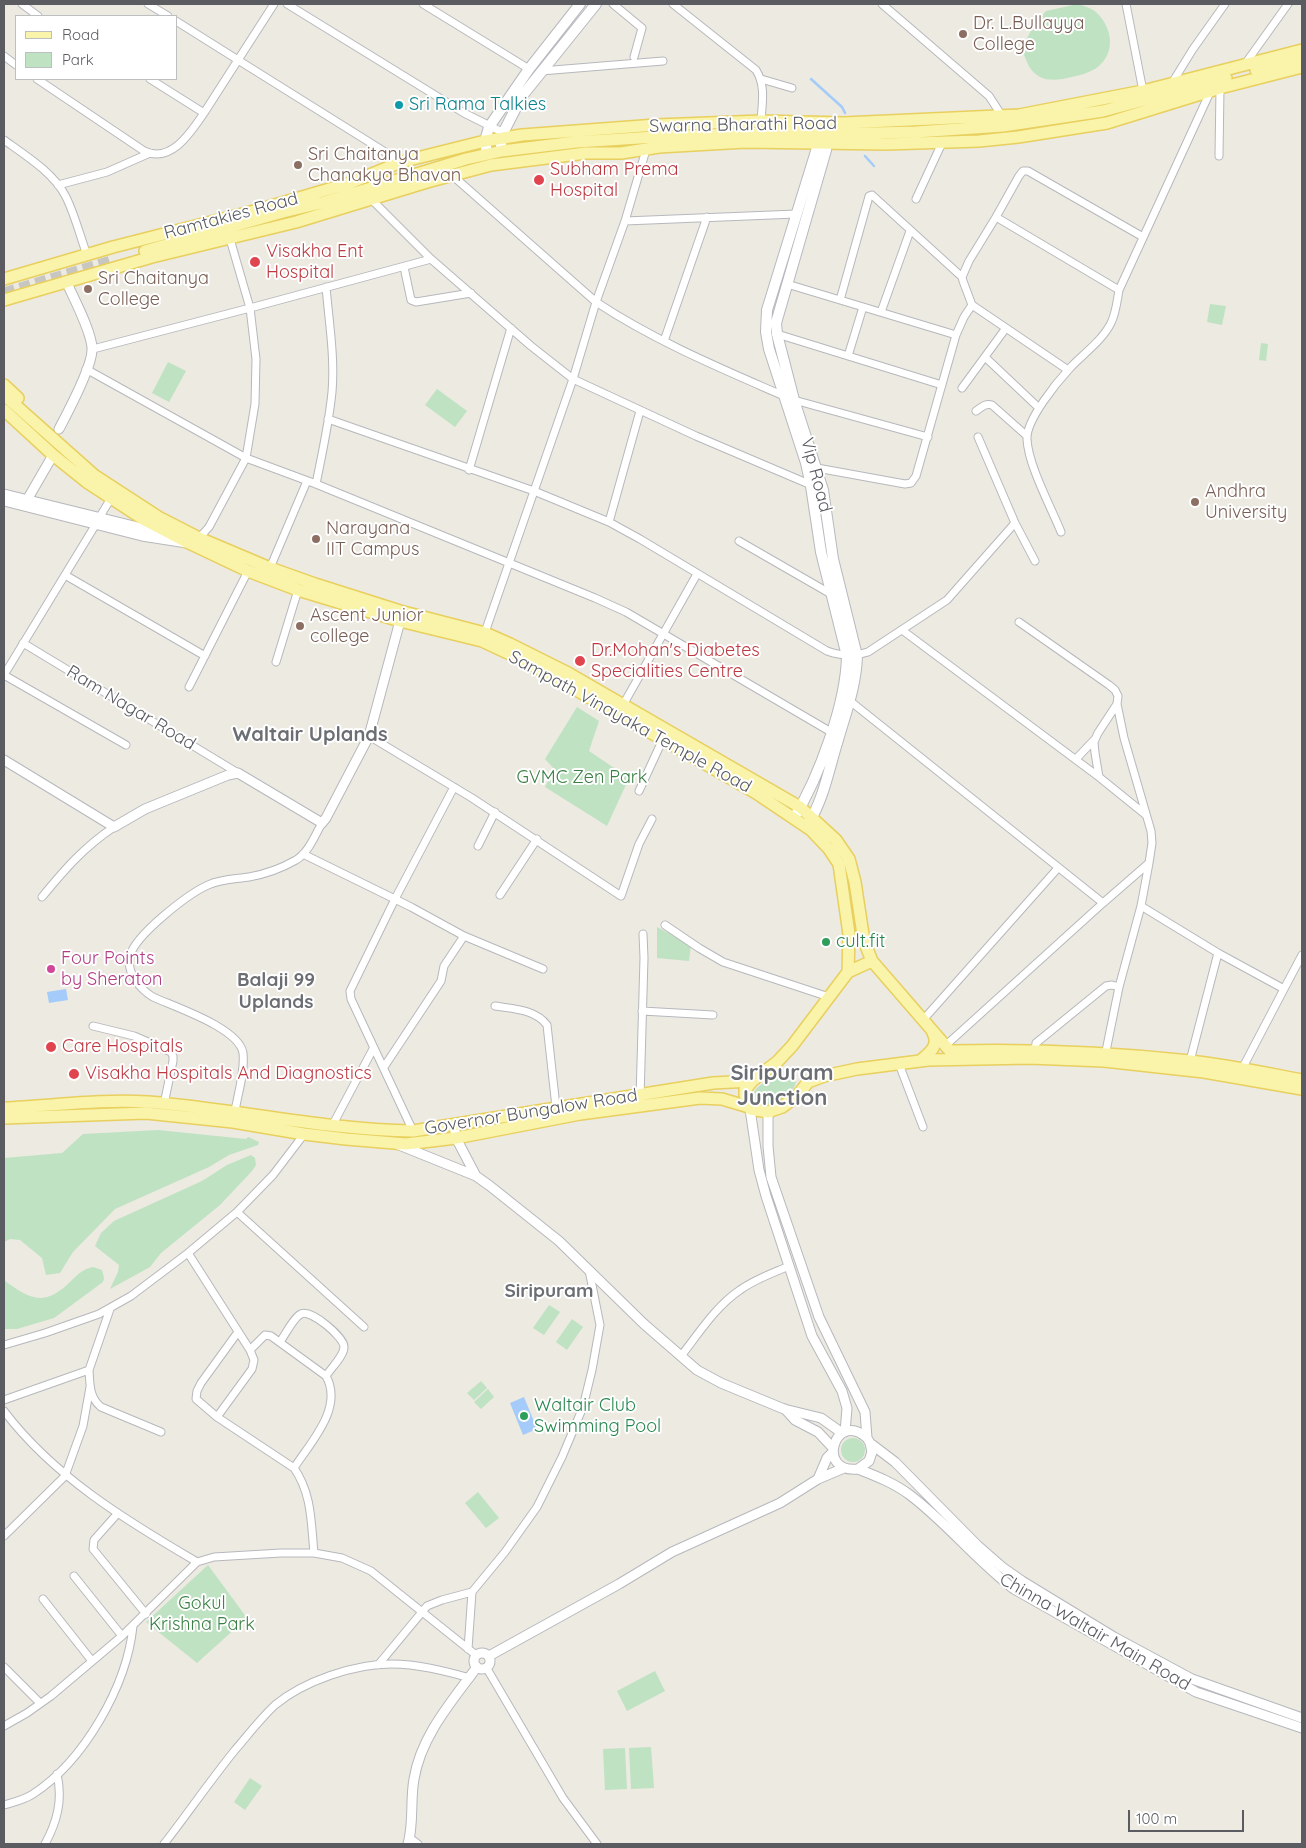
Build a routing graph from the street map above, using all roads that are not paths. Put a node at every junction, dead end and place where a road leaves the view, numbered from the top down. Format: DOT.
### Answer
graph roads {
  1 [pos="22,4"];
  2 [pos="148,4"];
  3 [pos="274,4"];
  4 [pos="287,4"];
  5 [pos="422,4"];
  6 [pos="596,4"];
  7 [pos="613,4"];
  8 [pos="673,4"];
  9 [pos="883,4"];
  10 [pos="1126,4"];
  11 [pos="1225,4"];
  12 [pos="1288,4"];
  13 [pos="577,5"];
  14 [pos="37,15"];
  15 [pos="166,15"];
  16 [pos="178,22"];
  17 [pos="1302,50"];
  18 [pos="4,56"];
  19 [pos="634,57"];
  20 [pos="1302,58"];
  21 [pos="238,60"];
  22 [pos="663,61"];
  23 [pos="15,63"];
  24 [pos="1245,64"];
  25 [pos="1302,67"];
  26 [pos="529,70"];
  27 [pos="541,71"];
  28 [pos="761,79"];
  29 [pos="39,80"];
  30 [pos="152,80"];
  31 [pos="1172,83"];
  32 [pos="792,88"];
  33 [pos="1216,89"];
  34 [pos="1142,91"];
  35 [pos="204,113"];
  36 [pos="761,121"];
  37 [pos="1002,121"];
  38 [pos="489,127"];
  39 [pos="823,134"];
  40 [pos="501,136"];
  41 [pos="1003,139"];
  42 [pos="4,140"];
  43 [pos="485,141"];
  44 [pos="942,143"];
  45 [pos="646,150"];
  46 [pos="502,151"];
  47 [pos="150,153"];
  48 [pos="487,153"];
  49 [pos="1219,156"];
  50 [pos="401,162"];
  51 [pos="453,176"];
  52 [pos="58,185"];
  53 [pos="371,199"];
  54 [pos="916,199"];
  55 [pos="796,214"];
  56 [pos="707,217"];
  57 [pos="996,218"];
  58 [pos="625,221"];
  59 [pos="910,231"];
  60 [pos="1143,237"];
  61 [pos="230,239"];
  62 [pos="123,245"];
  63 [pos="87,255"];
  64 [pos="431,259"];
  65 [pos="125,261"];
  66 [pos="404,267"];
  67 [pos="962,276"];
  68 [pos="4,279"];
  69 [pos="66,282"];
  70 [pos="787,284"];
  71 [pos="326,287"];
  72 [pos="1119,290"];
  73 [pos="471,293"];
  74 [pos="4,300"];
  75 [pos="840,300"];
  76 [pos="596,302"];
  77 [pos="972,305"];
  78 [pos="863,307"];
  79 [pos="250,308"];
  80 [pos="881,312"];
  81 [pos="511,328"];
  82 [pos="1006,328"];
  83 [pos="776,334"];
  84 [pos="956,335"];
  85 [pos="664,342"];
  86 [pos="93,349"];
  87 [pos="848,356"];
  88 [pos="984,357"];
  89 [pos="86,369"];
  90 [pos="1068,370"];
  91 [pos="573,379"];
  92 [pos="4,385"];
  93 [pos="942,385"];
  94 [pos="962,388"];
  95 [pos="4,395"];
  96 [pos="789,398"];
  97 [pos="1039,408"];
  98 [pos="4,410"];
  99 [pos="976,411"];
  100 [pos="640,412"];
  101 [pos="328,419"];
  102 [pos="4,420"];
  103 [pos="59,429"];
  104 [pos="1027,436"];
  105 [pos="928,437"];
  106 [pos="978,437"];
  107 [pos="45,439"];
  108 [pos="65,450"];
  109 [pos="53,455"];
  110 [pos="246,458"];
  111 [pos="817,468"];
  112 [pos="469,470"];
  113 [pos="307,481"];
  114 [pos="316,484"];
  115 [pos="811,486"];
  116 [pos="823,490"];
  117 [pos="534,492"];
  118 [pos="4,494"];
  119 [pos="113,494"];
  120 [pos="4,500"];
  121 [pos="27,500"];
  122 [pos="97,521"];
  123 [pos="609,522"];
  124 [pos="1015,523"];
  125 [pos="167,532"];
  126 [pos="1061,532"];
  127 [pos="194,541"];
  128 [pos="739,541"];
  129 [pos="1035,561"];
  130 [pos="508,562"];
  131 [pos="270,568"];
  132 [pos="248,571"];
  133 [pos="697,574"];
  134 [pos="65,576"];
  135 [pos="298,590"];
  136 [pos="832,594"];
  137 [pos="400,621"];
  138 [pos="1019,622"];
  139 [pos="902,630"];
  140 [pos="662,634"];
  141 [pos="483,637"];
  142 [pos="23,643"];
  143 [pos="206,656"];
  144 [pos="852,656"];
  145 [pos="276,662"];
  146 [pos="188,687"];
  147 [pos="850,701"];
  148 [pos="1116,704"];
  149 [pos="623,705"];
  150 [pos="831,732"];
  151 [pos="369,736"];
  152 [pos="663,739"];
  153 [pos="1096,739"];
  154 [pos="126,745"];
  155 [pos="1076,759"];
  156 [pos="4,760"];
  157 [pos="238,773"];
  158 [pos="1099,777"];
  159 [pos="454,787"];
  160 [pos="639,791"];
  161 [pos="800,807"];
  162 [pos="495,812"];
  163 [pos="1146,816"];
  164 [pos="794,818"];
  165 [pos="652,819"];
  166 [pos="810,822"];
  167 [pos="322,823"];
  168 [pos="114,827"];
  169 [pos="537,839"];
  170 [pos="478,846"];
  171 [pos="304,854"];
  172 [pos="1149,863"];
  173 [pos="1058,868"];
  174 [pos="500,895"];
  175 [pos="42,896"];
  176 [pos="395,899"];
  177 [pos="1103,903"];
  178 [pos="1141,906"];
  179 [pos="665,925"];
  180 [pos="643,934"];
  181 [pos="464,936"];
  182 [pos="1218,953"];
  183 [pos="1302,955"];
  184 [pos="872,961"];
  185 [pos="543,968"];
  186 [pos="848,972"];
  187 [pos="1119,987"];
  188 [pos="1284,989"];
  189 [pos="829,997"];
  190 [pos="495,1006"];
  191 [pos="642,1011"];
  192 [pos="713,1015"];
  193 [pos="922,1020"];
  194 [pos="93,1026"];
  195 [pos="931,1030"];
  196 [pos="946,1046"];
  197 [pos="373,1049"];
  198 [pos="1035,1050"];
  199 [pos="1104,1058"];
  200 [pos="920,1061"];
  201 [pos="1190,1061"];
  202 [pos="899,1064"];
  203 [pos="384,1067"];
  204 [pos="1242,1069"];
  205 [pos="1302,1080"];
  206 [pos="752,1081"];
  207 [pos="1302,1089"];
  208 [pos="640,1100"];
  209 [pos="164,1104"];
  210 [pos="556,1107"];
  211 [pos="4,1108"];
  212 [pos="750,1108"];
  213 [pos="235,1112"];
  214 [pos="768,1112"];
  215 [pos="4,1118"];
  216 [pos="309,1122"];
  217 [pos="454,1124"];
  218 [pos="332,1126"];
  219 [pos="923,1127"];
  220 [pos="413,1131"];
  221 [pos="304,1134"];
  222 [pos="456,1138"];
  223 [pos="394,1144"];
  224 [pos="476,1176"];
  225 [pos="237,1212"];
  226 [pos="188,1253"];
  227 [pos="789,1266"];
  228 [pos="588,1270"];
  229 [pos="110,1308"];
  230 [pos="364,1327"];
  231 [pos="238,1332"];
  232 [pos="280,1342"];
  233 [pos="4,1345"];
  234 [pos="250,1350"];
  235 [pos="681,1356"];
  236 [pos="89,1370"];
  237 [pos="326,1376"];
  238 [pos="90,1387"];
  239 [pos="4,1400"];
  240 [pos="784,1409"];
  241 [pos="4,1411"];
  242 [pos="217,1417"];
  243 [pos="161,1432"];
  244 [pos="844,1433"];
  245 [pos="869,1440"];
  246 [pos="833,1450"];
  247 [pos="294,1468"];
  248 [pos="844,1468"];
  249 [pos="858,1470"];
  250 [pos="65,1476"];
  251 [pos="818,1479"];
  252 [pos="118,1513"];
  253 [pos="4,1536"];
  254 [pos="314,1553"];
  255 [pos="197,1562"];
  256 [pos="74,1576"];
  257 [pos="472,1592"];
  258 [pos="43,1599"];
  259 [pos="423,1612"];
  260 [pos="146,1614"];
  261 [pos="133,1626"];
  262 [pos="122,1636"];
  263 [pos="468,1649"];
  264 [pos="476,1655"];
  265 [pos="489,1656"];
  266 [pos="92,1661"];
  267 [pos="378,1665"];
  268 [pos="4,1666"];
  269 [pos="482,1667"];
  270 [pos="470,1678"];
  271 [pos="40,1703"];
  272 [pos="1302,1718"];
  273 [pos="4,1726"];
  274 [pos="1302,1728"];
  275 [pos="57,1774"];
  276 [pos="4,1805"];
  277 [pos="409,1841"];
  278 [pos="44,1844"];
  279 [pos="164,1844"];
  280 [pos="418,1844"];
  281 [pos="597,1844"];
  1 -- 14 [label="street"];
  2 -- 15 [label="street"];
  3 -- 21 [label="street"];
  4 -- 38 [label="street"];
  5 -- 26 [label="street"];
  6 -- 27 [label="main road"];
  7 -- 19 [label="street"];
  8 -- 28 [label="street"];
  9 -- 37 [label="street"];
  10 -- 34 [label="street"];
  11 -- 31 [label="street"];
  12 -- 24 [label="street"];
  13 -- 26 [label="main road"];
  16 -- 21 [label="street"];
  17 -- 24 [label="main road"];
  18 -- 23 [label="street"];
  20 -- 37 [label="main road"];
  21 -- 35 [label="street"];
  21 -- 50 [label="street"];
  22 -- 27 [label="street"];
  24 -- 31 [label="main road"];
  25 -- 33 [label="main road"];
  26 -- 38 [label="main road"];
  27 -- 40 [label="main road"];
  28 -- 32 [label="street"];
  28 -- 36 [label="street"];
  29 -- 47 [label="street"];
  30 -- 35 [label="street"];
  31 -- 34 [label="main road"];
  33 -- 41 [label="main road"];
  33 -- 49 [label="street"];
  33 -- 60 [label="street"];
  34 -- 37 [label="main road"];
  35 -- 47 [label="street"];
  36 -- 39 [label="main road, Swarna Bharathi Road"];
  36 -- 40 [label="main road, Swarna Bharathi Road"];
  37 -- 39 [label="main road, Swarna Bharathi Road"];
  37 -- 41 [label="main road"];
  38 -- 40 [label="street"];
  38 -- 43 [label="main road"];
  39 -- 44 [label="main road"];
  39 -- 45 [label="main road"];
  39 -- 46 [label="main road"];
  39 -- 55 [label="main road, Vip Road"];
  39 -- 70 [label="main road, Vip Road"];
  40 -- 43 [label="main road, Swarna Bharathi Road"];
  40 -- 46 [label="main road"];
  41 -- 44 [label="main road"];
  42 -- 52 [label="street"];
  43 -- 48 [label="main road"];
  43 -- 50 [label="main road, Ramtakies Road"];
  44 -- 54 [label="street"];
  45 -- 51 [label="main road"];
  45 -- 58 [label="street"];
  46 -- 48 [label="main road"];
  47 -- 52 [label="street"];
  48 -- 65 [label="main road"];
  50 -- 62 [label="main road, Ramtakies Road"];
  51 -- 53 [label="main road"];
  51 -- 76 [label="street"];
  52 -- 63 [label="street"];
  53 -- 61 [label="main road"];
  53 -- 64 [label="street"];
  55 -- 56 [label="street"];
  55 -- 96 [label="main road, Vip Road"];
  56 -- 58 [label="street"];
  56 -- 85 [label="street"];
  57 -- 60 [label="street"];
  57 -- 67 [label="street"];
  57 -- 72 [label="street"];
  58 -- 76 [label="street"];
  59 -- 67 [label="street"];
  59 -- 75 [label="street"];
  59 -- 80 [label="street"];
  60 -- 72 [label="street"];
  61 -- 65 [label="main road"];
  61 -- 79 [label="street"];
  62 -- 63 [label="main road, Ramtakies Road"];
  62 -- 65 [label="main road"];
  63 -- 68 [label="main road, Ramtakies Road"];
  64 -- 66 [label="street"];
  64 -- 73 [label="street"];
  65 -- 69 [label="main road"];
  66 -- 71 [label="street"];
  66 -- 73 [label="street"];
  67 -- 77 [label="street"];
  69 -- 74 [label="main road"];
  69 -- 86 [label="street"];
  70 -- 75 [label="street"];
  70 -- 83 [label="main road, Vip Road"];
  71 -- 79 [label="street"];
  71 -- 101 [label="street"];
  72 -- 90 [label="street"];
  73 -- 81 [label="street"];
  75 -- 78 [label="street"];
  76 -- 85 [label="street"];
  76 -- 91 [label="street"];
  77 -- 82 [label="street"];
  77 -- 84 [label="street"];
  78 -- 80 [label="street"];
  78 -- 87 [label="street"];
  79 -- 86 [label="street"];
  79 -- 110 [label="street"];
  80 -- 84 [label="street"];
  81 -- 91 [label="street"];
  81 -- 112 [label="street"];
  82 -- 88 [label="street"];
  82 -- 90 [label="street"];
  83 -- 87 [label="street"];
  83 -- 96 [label="main road, Vip Road"];
  84 -- 93 [label="street"];
  85 -- 96 [label="street"];
  86 -- 89 [label="street"];
  87 -- 93 [label="street"];
  88 -- 94 [label="street"];
  88 -- 97 [label="street"];
  89 -- 103 [label="street"];
  89 -- 110 [label="street"];
  90 -- 97 [label="street"];
  91 -- 100 [label="street"];
  91 -- 117 [label="street"];
  92 -- 108 [label="main road"];
  93 -- 105 [label="street"];
  95 -- 107 [label="main road"];
  96 -- 105 [label="street"];
  96 -- 111 [label="main road, Vip Road"];
  96 -- 115 [label="main road, Vip Road"];
  97 -- 104 [label="street"];
  98 -- 107 [label="main road"];
  99 -- 104 [label="street"];
  100 -- 115 [label="street"];
  100 -- 123 [label="street"];
  101 -- 112 [label="street"];
  101 -- 114 [label="street"];
  102 -- 109 [label="main road"];
  104 -- 126 [label="street"];
  105 -- 111 [label="street"];
  106 -- 124 [label="street"];
  107 -- 108 [label="main road"];
  107 -- 109 [label="main road"];
  108 -- 119 [label="main road"];
  109 -- 119 [label="main road"];
  109 -- 121 [label="street"];
  110 -- 113 [label="street"];
  110 -- 127 [label="street"];
  111 -- 116 [label="main road, Vip Road"];
  112 -- 117 [label="street"];
  113 -- 114 [label="street"];
  113 -- 131 [label="street"];
  114 -- 130 [label="street"];
  115 -- 116 [label="street"];
  115 -- 136 [label="main road, Vip Road"];
  116 -- 144 [label="main road, Vip Road"];
  117 -- 123 [label="street"];
  117 -- 130 [label="street"];
  118 -- 121 [label="street"];
  119 -- 122 [label="street, Ram Nagar Road"];
  119 -- 125 [label="main road"];
  119 -- 127 [label="main road"];
  120 -- 122 [label="street"];
  121 -- 122 [label="street"];
  122 -- 125 [label="street"];
  122 -- 127 [label="street"];
  122 -- 134 [label="street, Ram Nagar Road"];
  123 -- 133 [label="street"];
  124 -- 129 [label="street"];
  124 -- 139 [label="street"];
  125 -- 127 [label="main road"];
  127 -- 131 [label="main road, Sampath Vinayaka Temple Road"];
  127 -- 132 [label="main road, Sampath Vinayaka Temple Road"];
  128 -- 136 [label="street"];
  130 -- 140 [label="street"];
  130 -- 141 [label="street"];
  131 -- 141 [label="main road, Sampath Vinayaka Temple Road"];
  132 -- 135 [label="main road, Sampath Vinayaka Temple Road"];
  132 -- 143 [label="street"];
  133 -- 140 [label="street"];
  133 -- 144 [label="street"];
  134 -- 142 [label="street, Ram Nagar Road"];
  134 -- 143 [label="street"];
  135 -- 137 [label="main road, Sampath Vinayaka Temple Road"];
  135 -- 145 [label="street"];
  136 -- 144 [label="main road, Vip Road"];
  137 -- 141 [label="main road, Sampath Vinayaka Temple Road"];
  137 -- 151 [label="street"];
  138 -- 148 [label="street"];
  139 -- 144 [label="street"];
  139 -- 155 [label="street"];
  140 -- 149 [label="street"];
  140 -- 150 [label="street"];
  141 -- 149 [label="main road, Sampath Vinayaka Temple Road"];
  141 -- 152 [label="main road, Sampath Vinayaka Temple Road"];
  142 -- 154 [label="street, Ram Nagar Road"];
  142 -- 157 [label="street, Ram Nagar Road"];
  143 -- 146 [label="street"];
  144 -- 147 [label="main road, Vip Road"];
  144 -- 150 [label="main road, Vip Road"];
  147 -- 166 [label="main road, Vip Road"];
  147 -- 173 [label="street"];
  148 -- 153 [label="street"];
  148 -- 163 [label="street"];
  149 -- 161 [label="main road, Sampath Vinayaka Temple Road"];
  150 -- 161 [label="main road, Vip Road"];
  151 -- 159 [label="street"];
  151 -- 167 [label="street"];
  152 -- 160 [label="street"];
  152 -- 164 [label="main road, Sampath Vinayaka Temple Road"];
  153 -- 155 [label="street"];
  153 -- 158 [label="street"];
  155 -- 158 [label="street"];
  156 -- 168 [label="street"];
  157 -- 167 [label="street, Ram Nagar Road"];
  157 -- 168 [label="street"];
  158 -- 163 [label="street"];
  159 -- 162 [label="street"];
  159 -- 176 [label="street"];
  161 -- 164 [label="main road, Vip Road"];
  161 -- 166 [label="main road, Sampath Vinayaka Temple Road"];
  162 -- 169 [label="street"];
  162 -- 170 [label="street"];
  163 -- 172 [label="street"];
  164 -- 166 [label="main road, Sampath Vinayaka Temple Road"];
  165 -- 169 [label="street"];
  166 -- 184 [label="main road, Sampath Vinayaka Temple Road"];
  166 -- 186 [label="main road, Sampath Vinayaka Temple Road"];
  167 -- 171 [label="street"];
  168 -- 175 [label="street"];
  169 -- 174 [label="street"];
  171 -- 176 [label="street"];
  171 -- 213 [label="street"];
  172 -- 177 [label="street"];
  172 -- 178 [label="street"];
  173 -- 177 [label="street"];
  173 -- 193 [label="street"];
  176 -- 181 [label="street"];
  176 -- 197 [label="street"];
  177 -- 196 [label="street"];
  178 -- 182 [label="street"];
  178 -- 187 [label="street"];
  179 -- 189 [label="street"];
  180 -- 191 [label="street"];
  181 -- 185 [label="street"];
  181 -- 203 [label="street"];
  182 -- 188 [label="street"];
  182 -- 201 [label="street"];
  183 -- 188 [label="street"];
  184 -- 186 [label="main road"];
  184 -- 193 [label="main road"];
  186 -- 189 [label="main road"];
  187 -- 198 [label="street"];
  187 -- 199 [label="street"];
  188 -- 204 [label="street"];
  189 -- 206 [label="main road"];
  190 -- 210 [label="street"];
  191 -- 192 [label="street"];
  191 -- 208 [label="street"];
  193 -- 195 [label="main road"];
  194 -- 209 [label="street"];
  195 -- 196 [label="main road"];
  195 -- 200 [label="main road"];
  196 -- 198 [label="main road"];
  197 -- 203 [label="street"];
  197 -- 218 [label="street"];
  198 -- 199 [label="main road"];
  199 -- 200 [label="main road"];
  199 -- 201 [label="main road"];
  199 -- 207 [label="main road"];
  200 -- 202 [label="main road"];
  201 -- 204 [label="main road"];
  202 -- 214 [label="main road"];
  202 -- 219 [label="street"];
  203 -- 220 [label="street"];
  204 -- 205 [label="main road"];
  206 -- 208 [label="main road, Governor Bungalow Road"];
  206 -- 212 [label="main road"];
  208 -- 210 [label="main road, Governor Bungalow Road"];
  208 -- 212 [label="main road"];
  208 -- 222 [label="main road"];
  209 -- 211 [label="main road, Governor Bungalow Road"];
  209 -- 213 [label="main road, Governor Bungalow Road"];
  210 -- 217 [label="main road, Governor Bungalow Road"];
  212 -- 214 [label="main road"];
  212 -- 227 [label="street"];
  213 -- 216 [label="main road, Governor Bungalow Road"];
  214 -- 245 [label="street"];
  215 -- 221 [label="main road"];
  216 -- 218 [label="main road, Governor Bungalow Road"];
  216 -- 221 [label="street"];
  217 -- 220 [label="main road, Governor Bungalow Road"];
  217 -- 222 [label="street"];
  218 -- 220 [label="main road, Governor Bungalow Road"];
  221 -- 223 [label="main road"];
  221 -- 225 [label="street"];
  222 -- 223 [label="main road"];
  222 -- 224 [label="street"];
  223 -- 224 [label="street"];
  224 -- 228 [label="street"];
  225 -- 226 [label="street"];
  225 -- 230 [label="street"];
  226 -- 229 [label="street"];
  226 -- 231 [label="street"];
  227 -- 235 [label="street"];
  227 -- 244 [label="street"];
  228 -- 235 [label="street"];
  228 -- 257 [label="street"];
  229 -- 233 [label="street"];
  229 -- 236 [label="street"];
  231 -- 234 [label="street"];
  231 -- 242 [label="street"];
  232 -- 234 [label="street"];
  232 -- 237 [label="street"];
  232 -- 237 [label="street"];
  234 -- 242 [label="street"];
  235 -- 240 [label="street"];
  236 -- 238 [label="street"];
  236 -- 239 [label="street"];
  237 -- 247 [label="street"];
  238 -- 243 [label="street"];
  238 -- 250 [label="street"];
  240 -- 244 [label="street"];
  240 -- 246 [label="street"];
  241 -- 250 [label="street"];
  242 -- 247 [label="street"];
  244 -- 245 [label="street"];
  244 -- 246 [label="street"];
  245 -- 249 [label="street"];
  245 -- 272 [label="street, Chinna Waltair Main Road"];
  246 -- 248 [label="street"];
  246 -- 251 [label="street"];
  247 -- 254 [label="street"];
  248 -- 249 [label="street"];
  248 -- 251 [label="street"];
  249 -- 274 [label="street, Chinna Waltair Main Road"];
  250 -- 252 [label="street"];
  250 -- 253 [label="street"];
  251 -- 265 [label="street"];
  252 -- 255 [label="street"];
  252 -- 260 [label="street"];
  254 -- 255 [label="street"];
  254 -- 259 [label="street"];
  255 -- 260 [label="street"];
  256 -- 262 [label="street"];
  257 -- 259 [label="street"];
  257 -- 263 [label="street"];
  258 -- 266 [label="street"];
  259 -- 263 [label="street"];
  259 -- 267 [label="street"];
  260 -- 261 [label="street"];
  261 -- 262 [label="street"];
  261 -- 275 [label="street"];
  262 -- 266 [label="street"];
  263 -- 264 [label="street"];
  264 -- 265 [label="street"];
  264 -- 269 [label="street"];
  265 -- 269 [label="street"];
  266 -- 271 [label="street"];
  267 -- 270 [label="street"];
  267 -- 279 [label="street"];
  268 -- 271 [label="street"];
  269 -- 270 [label="street"];
  269 -- 281 [label="street"];
  270 -- 277 [label="street"];
  271 -- 273 [label="street"];
  275 -- 276 [label="street"];
  275 -- 278 [label="street"];
  277 -- 280 [label="street"];
}
